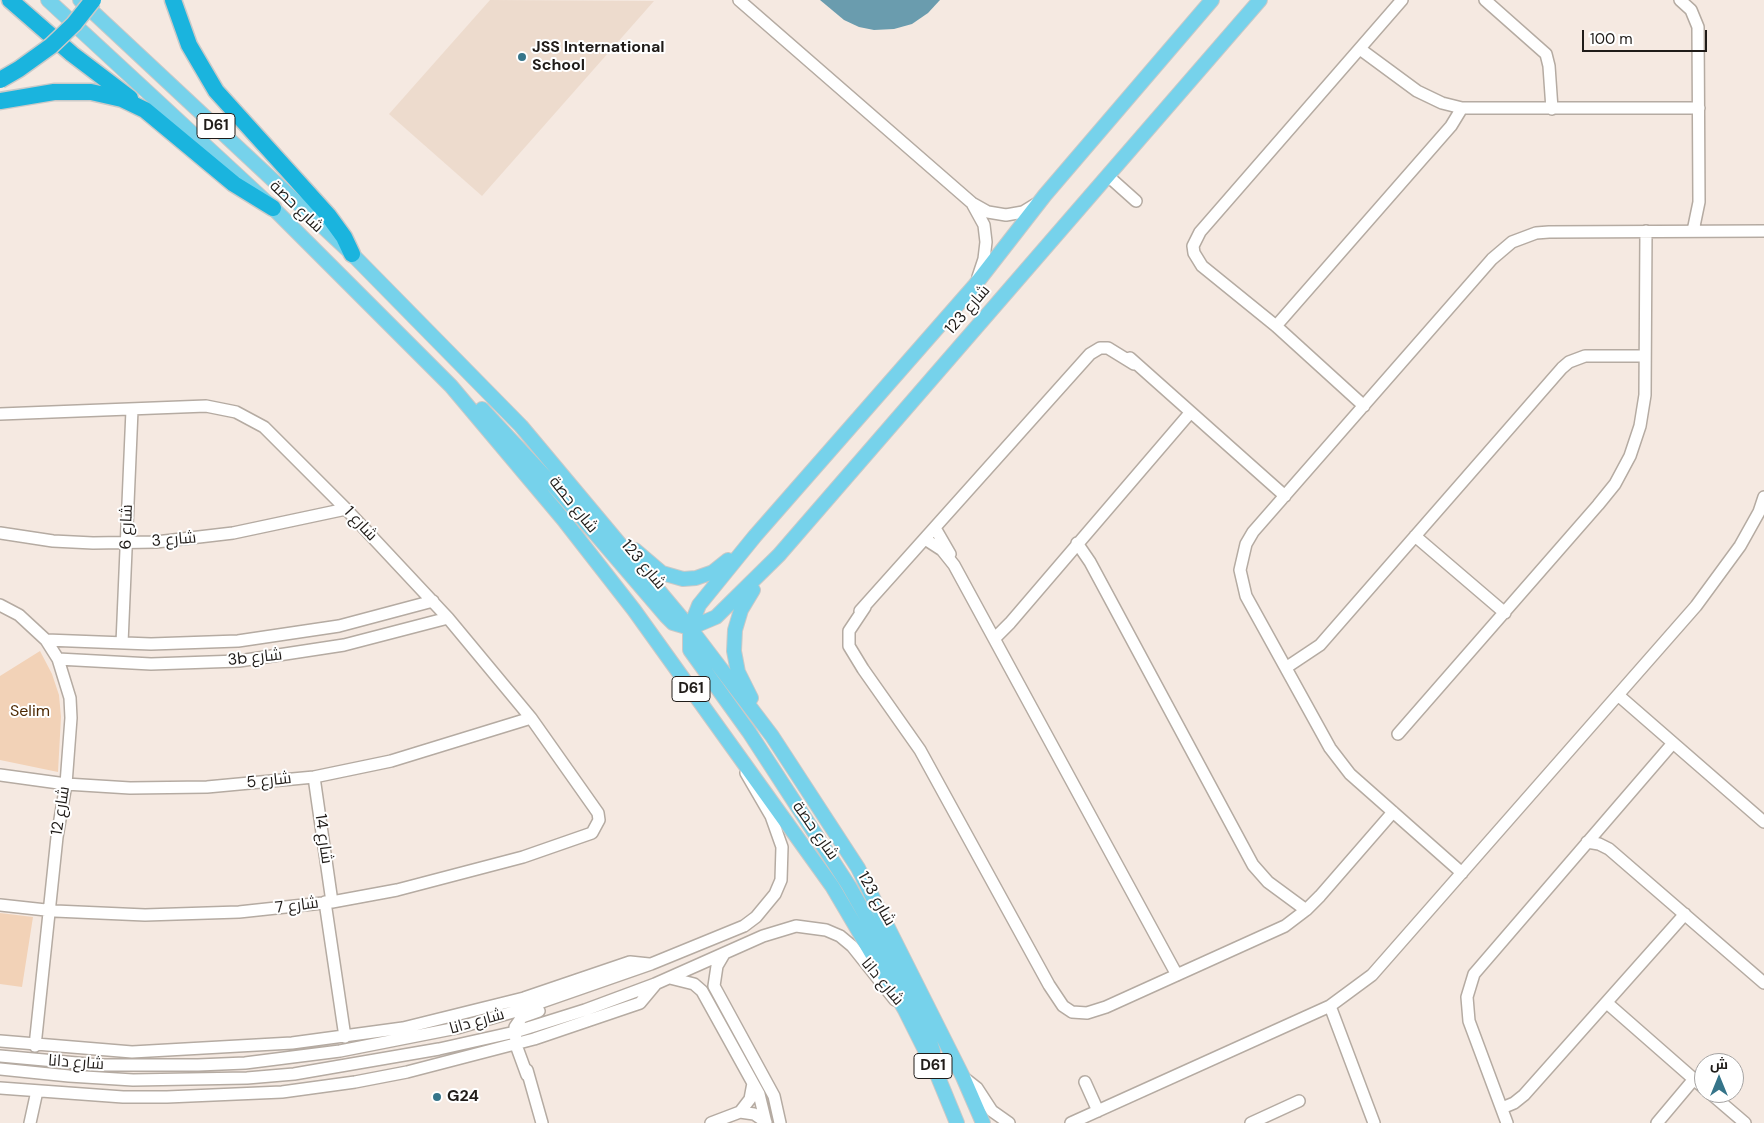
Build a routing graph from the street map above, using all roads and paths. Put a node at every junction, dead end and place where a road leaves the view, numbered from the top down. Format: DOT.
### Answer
graph roads {
  1 [pos="10,0"];
  2 [pos="48,0"];
  3 [pos="80,0"];
  4 [pos="93,0"];
  5 [pos="173,0"];
  6 [pos="739,0"];
  7 [pos="1212,0"];
  8 [pos="1260,0"];
  9 [pos="1402,0"];
  10 [pos="1485,0"];
  11 [pos="1680,0"];
  12 [pos="1360,49"];
  13 [pos="0,80"];
  14 [pos="0,101"];
  15 [pos="1458,107"];
  16 [pos="1699,108"];
  17 [pos="1552,109"];
  18 [pos="145,110"];
  19 [pos="1108,176"];
  20 [pos="1045,196"];
  21 [pos="1136,201"];
  22 [pos="1699,202"];
  23 [pos="972,203"];
  24 [pos="273,208"];
  25 [pos="1646,231"];
  26 [pos="1693,231"];
  27 [pos="1705,231"];
  28 [pos="1764,231"];
  29 [pos="352,254"];
  30 [pos="975,285"];
  31 [pos="1276,326"];
  32 [pos="1645,356"];
  33 [pos="451,386"];
  34 [pos="1364,406"];
  35 [pos="132,410"];
  36 [pos="1190,413"];
  37 [pos="0,414"];
  38 [pos="1284,496"];
  39 [pos="1764,496"];
  40 [pos="588,504"];
  41 [pos="346,509"];
  42 [pos="935,528"];
  43 [pos="0,533"];
  44 [pos="755,536"];
  45 [pos="1415,536"];
  46 [pos="925,539"];
  47 [pos="126,542"];
  48 [pos="1077,543"];
  49 [pos="779,554"];
  50 [pos="1069,554"];
  51 [pos="954,565"];
  52 [pos="1099,582"];
  53 [pos="433,601"];
  54 [pos="0,604"];
  55 [pos="1505,613"];
  56 [pos="448,618"];
  57 [pos="690,628"];
  58 [pos="992,633"];
  59 [pos="46,640"];
  60 [pos="122,643"];
  61 [pos="58,659"];
  62 [pos="1290,672"];
  63 [pos="1618,695"];
  64 [pos="532,718"];
  65 [pos="1398,734"];
  66 [pos="772,736"];
  67 [pos="1673,743"];
  68 [pos="738,753"];
  69 [pos="0,775"];
  70 [pos="314,777"];
  71 [pos="66,784"];
  72 [pos="1393,812"];
  73 [pos="1764,822"];
  74 [pos="1600,828"];
  75 [pos="585,836"];
  76 [pos="1587,842"];
  77 [pos="1610,849"];
  78 [pos="1462,873"];
  79 [pos="1277,890"];
  80 [pos="329,902"];
  81 [pos="0,905"];
  82 [pos="50,910"];
  83 [pos="1306,910"];
  84 [pos="1685,914"];
  85 [pos="1296,918"];
  86 [pos="724,954"];
  87 [pos="651,964"];
  88 [pos="1177,974"];
  89 [pos="670,978"];
  90 [pos="1764,983"];
  91 [pos="655,984"];
  92 [pos="586,987"];
  93 [pos="1607,1002"];
  94 [pos="1330,1006"];
  95 [pos="905,1010"];
  96 [pos="515,1032"];
  97 [pos="345,1037"];
  98 [pos="534,1039"];
  99 [pos="0,1042"];
  100 [pos="516,1045"];
  101 [pos="35,1046"];
  102 [pos="746,1046"];
  103 [pos="439,1049"];
  104 [pos="735,1050"];
  105 [pos="0,1056"];
  106 [pos="0,1069"];
  107 [pos="407,1072"];
  108 [pos="936,1072"];
  109 [pos="0,1073"];
  110 [pos="37,1073"];
  111 [pos="527,1075"];
  112 [pos="963,1077"];
  113 [pos="1694,1079"];
  114 [pos="753,1082"];
  115 [pos="1085,1082"];
  116 [pos="0,1088"];
  117 [pos="37,1091"];
  118 [pos="1299,1101"];
  119 [pos="1722,1103"];
  120 [pos="1502,1108"];
  121 [pos="1098,1111"];
  122 [pos="740,1112"];
  123 [pos="766,1122"];
  124 [pos="30,1123"];
  125 [pos="542,1123"];
  126 [pos="711,1123"];
  127 [pos="780,1123"];
  128 [pos="957,1123"];
  129 [pos="983,1123"];
  130 [pos="1009,1123"];
  131 [pos="1071,1123"];
  132 [pos="1251,1123"];
  133 [pos="1374,1123"];
  134 [pos="1507,1123"];
  135 [pos="1657,1123"];
  136 [pos="1745,1123"];
  1 -- 18 [label="highway"];
  2 -- 24 [label="main road, شارع حصة / D61"];
  3 -- 29 [label="main road, شارع حصة / D61"];
  4 -- 13 [label="highway, bridge"];
  5 -- 29 [label="highway"];
  6 -- 23 [label="street"];
  7 -- 20 [label="main road, شارع 123"];
  8 -- 19 [label="main road, شارع 123"];
  9 -- 12 [label="street"];
  10 -- 17 [label="street"];
  11 -- 16 [label="street"];
  12 -- 15 [label="street"];
  12 -- 31 [label="street"];
  14 -- 18 [label="highway"];
  15 -- 17 [label="street"];
  15 -- 31 [label="street"];
  16 -- 17 [label="street"];
  16 -- 22 [label="street"];
  18 -- 24 [label="highway"];
  19 -- 21 [label="street"];
  19 -- 49 [label="main road, شارع 123"];
  20 -- 23 [label="street"];
  20 -- 30 [label="main road, شارع 123"];
  22 -- 26 [label="street"];
  22 -- 27 [label="street"];
  23 -- 30 [label="street"];
  24 -- 33 [label="main road, شارع حصة / D61"];
  25 -- 26 [label="street"];
  25 -- 32 [label="street"];
  25 -- 34 [label="street"];
  26 -- 27 [label="street"];
  27 -- 28 [label="street"];
  29 -- 40 [label="main road, شارع حصة / D61"];
  30 -- 44 [label="main road, شارع 123"];
  31 -- 34 [label="street"];
  32 -- 45 [label="street"];
  32 -- 55 [label="street"];
  33 -- 57 [label="main road, شارع 123"];
  33 -- 68 [label="main road, شارع حصة / D61"];
  34 -- 38 [label="street"];
  35 -- 37 [label="street, شارع 1"];
  35 -- 41 [label="street, شارع 1"];
  35 -- 47 [label="street, شارع 6"];
  36 -- 38 [label="street"];
  36 -- 42 [label="street"];
  36 -- 48 [label="street"];
  38 -- 62 [label="street"];
  39 -- 63 [label="street"];
  40 -- 44 [label="main road"];
  40 -- 57 [label="main road, شارع حصة / D61"];
  41 -- 47 [label="street, شارع 3"];
  41 -- 53 [label="street, شارع 1"];
  42 -- 46 [label="street"];
  42 -- 51 [label="street"];
  43 -- 47 [label="street, شارع 3"];
  44 -- 57 [label="main road, شارع 123"];
  45 -- 55 [label="street"];
  45 -- 62 [label="street"];
  46 -- 51 [label="street"];
  46 -- 88 [label="street"];
  47 -- 60 [label="street, شارع 6"];
  48 -- 50 [label="street"];
  48 -- 52 [label="street"];
  49 -- 57 [label="main road, شارع 123"];
  49 -- 66 [label="main road"];
  50 -- 52 [label="street"];
  50 -- 58 [label="street"];
  51 -- 58 [label="street"];
  52 -- 79 [label="street"];
  53 -- 56 [label="street, شارع 1"];
  53 -- 60 [label="street, 3b شارع"];
  54 -- 59 [label="street, شارع 12"];
  55 -- 65 [label="street"];
  56 -- 61 [label="street, 3b شارع"];
  56 -- 64 [label="street, شارع 1"];
  57 -- 66 [label="main road, شارع حصة / D61"];
  57 -- 108 [label="main road, شارع 123"];
  58 -- 88 [label="street"];
  59 -- 60 [label="street, 3b شارع"];
  59 -- 61 [label="street, شارع 12"];
  61 -- 71 [label="street, شارع 12"];
  62 -- 72 [label="street"];
  63 -- 67 [label="street"];
  63 -- 78 [label="street"];
  64 -- 70 [label="street, شارع 5"];
  64 -- 75 [label="street, شارع 1"];
  66 -- 112 [label="main road, شارع حصة / D61"];
  67 -- 73 [label="street"];
  67 -- 74 [label="street"];
  68 -- 87 [label="street, شارع دانا"];
  68 -- 95 [label="main road, شارع حصة / D61"];
  69 -- 71 [label="street, شارع 5"];
  70 -- 71 [label="street, شارع 5"];
  70 -- 80 [label="street, شارع 14"];
  71 -- 82 [label="street, شارع 12"];
  72 -- 78 [label="street"];
  72 -- 83 [label="street"];
  74 -- 76 [label="street"];
  74 -- 77 [label="street"];
  75 -- 80 [label="street, شارع 7"];
  76 -- 77 [label="street"];
  76 -- 120 [label="street"];
  77 -- 84 [label="street"];
  78 -- 94 [label="street"];
  79 -- 83 [label="street"];
  79 -- 85 [label="street"];
  80 -- 82 [label="street, شارع 7"];
  80 -- 97 [label="street, شارع 14"];
  81 -- 82 [label="street, شارع 7"];
  82 -- 101 [label="street, شارع 12"];
  83 -- 85 [label="street"];
  84 -- 90 [label="street"];
  84 -- 93 [label="street"];
  85 -- 88 [label="street"];
  86 -- 89 [label="street, شارع دانا"];
  86 -- 95 [label="street, شارع دانا"];
  86 -- 102 [label="street"];
  87 -- 92 [label="street, شارع دانا"];
  87 -- 97 [label="street"];
  89 -- 91 [label="street, شارع دانا"];
  89 -- 104 [label="street"];
  91 -- 96 [label="street, شارع دانا"];
  91 -- 98 [label="street"];
  92 -- 96 [label="street"];
  92 -- 105 [label="street, شارع دانا"];
  93 -- 113 [label="street"];
  93 -- 120 [label="street"];
  94 -- 121 [label="street"];
  94 -- 133 [label="street"];
  95 -- 108 [label="main road, شارع حصة / D61"];
  96 -- 100 [label="street"];
  96 -- 103 [label="street, شارع دانا"];
  97 -- 101 [label="street"];
  98 -- 100 [label="street"];
  98 -- 111 [label="street"];
  99 -- 101 [label="street"];
  100 -- 107 [label="street"];
  100 -- 111 [label="street"];
  102 -- 104 [label="street"];
  102 -- 127 [label="street"];
  103 -- 107 [label="street"];
  103 -- 110 [label="street, شارع دانا"];
  104 -- 114 [label="street"];
  106 -- 110 [label="street, شارع دانا"];
  107 -- 117 [label="street"];
  108 -- 128 [label="main road, شارع حصة / D61"];
  109 -- 110 [label="street"];
  111 -- 125 [label="street"];
  112 -- 129 [label="main road, شارع حصة / D61"];
  112 -- 130 [label="street"];
  113 -- 135 [label="street"];
  114 -- 122 [label="street"];
  114 -- 123 [label="street"];
  115 -- 121 [label="street"];
  116 -- 117 [label="street"];
  117 -- 124 [label="street"];
  118 -- 132 [label="street"];
  119 -- 136 [label="street"];
  120 -- 134 [label="street"];
  121 -- 131 [label="street"];
  122 -- 123 [label="street"];
  122 -- 126 [label="street"];
}
